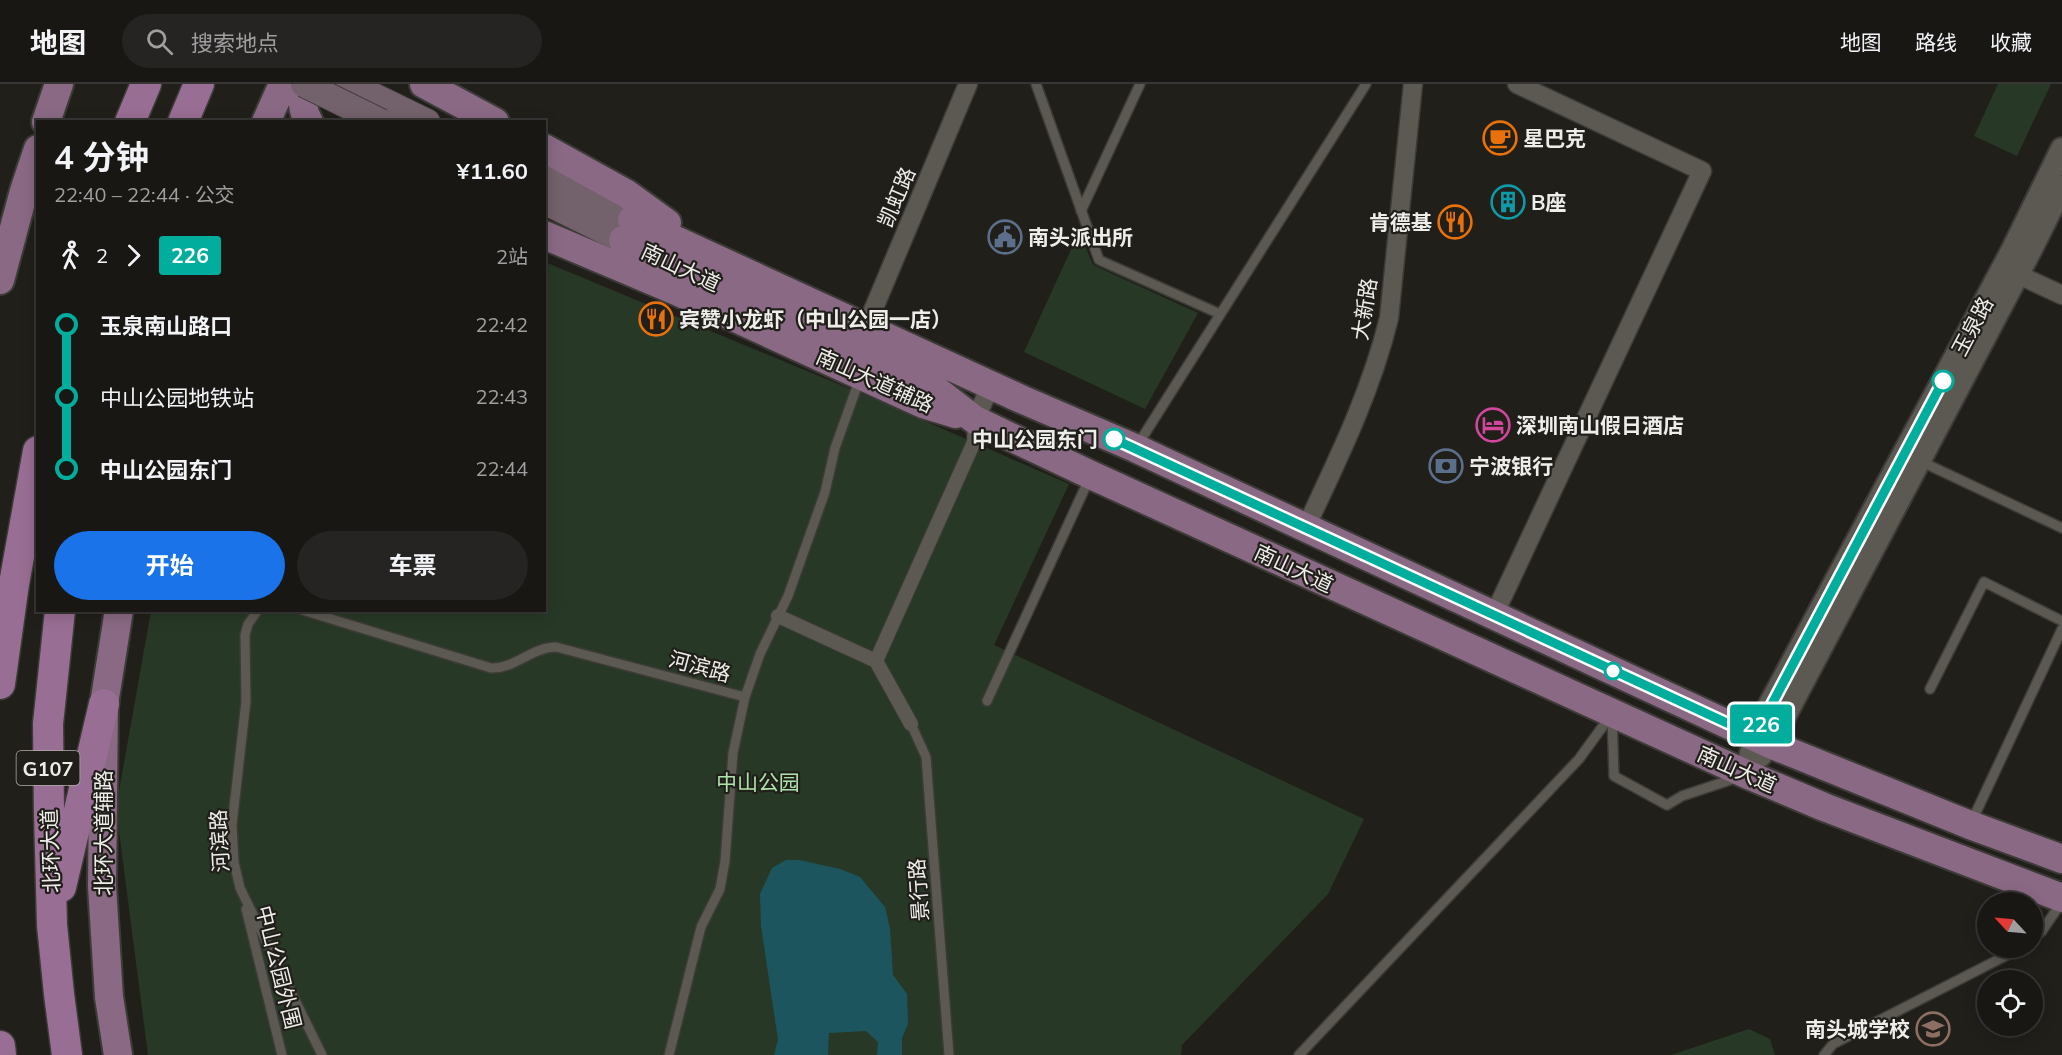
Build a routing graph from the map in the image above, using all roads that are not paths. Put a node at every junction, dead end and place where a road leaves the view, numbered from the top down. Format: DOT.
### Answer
graph roads {
  1 [pos="146,84"];
  2 [pos="199,84"];
  3 [pos="283,84"];
  4 [pos="305,84"];
  5 [pos="349,84"];
  6 [pos="424,84"];
  7 [pos="968,84"];
  8 [pos="1036,84"];
  9 [pos="1140,84"];
  10 [pos="1366,84"];
  11 [pos="1413,84"];
  12 [pos="1517,84"];
  13 [pos="58,85"];
  14 [pos="47,120"];
  15 [pos="131,120"];
  16 [pos="184,120"];
  17 [pos="267,120"];
  18 [pos="308,120"];
  19 [pos="377,120"];
  20 [pos="423,120"];
  21 [pos="491,120"];
  22 [pos="546,149"];
  23 [pos="2062,149"];
  24 [pos="36,156"];
  25 [pos="546,179"];
  26 [pos="2062,187"];
  27 [pos="546,202"];
  28 [pos="1081,212"];
  29 [pos="627,230"];
  30 [pos="546,236"];
  31 [pos="713,270"];
  32 [pos="2010,271"];
  33 [pos="0,280"];
  34 [pos="2062,295"];
  35 [pos="1220,314"];
  36 [pos="866,327"];
  37 [pos="861,376"];
  38 [pos="992,385"];
  39 [pos="975,420"];
  40 [pos="1135,448"];
  41 [pos="1912,457"];
  42 [pos="36,462"];
  43 [pos="1091,475"];
  44 [pos="1306,527"];
  45 [pos="2062,528"];
  46 [pos="60,612"];
  47 [pos="119,612"];
  48 [pos="257,612"];
  49 [pos="309,612"];
  50 [pos="1494,615"];
  51 [pos="778,616"];
  52 [pos="2062,621"];
  53 [pos="2062,629"];
  54 [pos="876,661"];
  55 [pos="0,684"];
  56 [pos="1930,688"];
  57 [pos="745,697"];
  58 [pos="987,701"];
  59 [pos="104,704"];
  60 [pos="1612,713"];
  61 [pos="911,724"];
  62 [pos="1762,740"];
  63 [pos="1746,774"];
  64 [pos="1970,825"];
  65 [pos="2062,859"];
  66 [pos="240,888"];
  67 [pos="2062,899"];
  68 [pos="52,925"];
  69 [pos="2043,929"];
  70 [pos="2001,958"];
  71 [pos="0,1046"];
  72 [pos="1,1055"];
  73 [pos="67,1055"];
  74 [pos="118,1055"];
  75 [pos="282,1055"];
  76 [pos="322,1055"];
  77 [pos="669,1055"];
  78 [pos="949,1055"];
  79 [pos="1299,1055"];
  80 [pos="1824,1055"];
  1 -- 15 [label="highway"];
  2 -- 16 [label="highway"];
  3 -- 17 [label="main road"];
  4 -- 18 [label="main road"];
  4 -- 19 [label="main road, bridge"];
  5 -- 20 [label="main road"];
  6 -- 21 [label="main road"];
  7 -- 36 [label="street, 凯虹路"];
  8 -- 28 [label="lane"];
  9 -- 28 [label="lane"];
  10 -- 35 [label="lane"];
  11 -- 44 [label="street, 大新路"];
  12 -- 50 [label="street"];
  13 -- 14 [label="main road"];
  22 -- 31 [label="main road"];
  23 -- 32 [label="street, 玉泉路"];
  24 -- 33 [label="main road"];
  25 -- 29 [label="main road, 南山大道"];
  26 -- 32 [label="street, 玉泉路"];
  27 -- 29 [label="main road, 南山大道"];
  28 -- 35 [label="lane"];
  29 -- 31 [label="main road, 南山大道"];
  30 -- 37 [label="main road, 南山大道辅路"];
  31 -- 36 [label="main road, 南山大道"];
  31 -- 39 [label="main road, 南山大道"];
  32 -- 34 [label="street"];
  32 -- 41 [label="street, 玉泉路"];
  35 -- 40 [label="lane"];
  36 -- 38 [label="main road, 南山大道"];
  37 -- 39 [label="main road, 南山大道辅路"];
  37 -- 51 [label="lane"];
  38 -- 39 [label="street"];
  38 -- 40 [label="main road, 南山大道"];
  39 -- 43 [label="main road, 南山大道"];
  39 -- 54 [label="street"];
  40 -- 44 [label="main road, 南山大道"];
  41 -- 45 [label="lane"];
  41 -- 62 [label="street, 玉泉路"];
  42 -- 55 [label="highway"];
  43 -- 58 [label="lane"];
  43 -- 60 [label="main road, 南山大道"];
  44 -- 50 [label="main road, 南山大道"];
  46 -- 68 [label="highway, 北环大道 / G107"];
  47 -- 59 [label="main road, 北环大道辅路"];
  48 -- 66 [label="lane, 河滨路"];
  49 -- 57 [label="lane, 河滨路"];
  50 -- 62 [label="main road, 南山大道"];
  51 -- 54 [label="street"];
  51 -- 57 [label="lane"];
  52 -- 56 [label="lane"];
  53 -- 64 [label="lane"];
  54 -- 61 [label="street"];
  57 -- 77 [label="lane"];
  59 -- 68 [label="highway"];
  59 -- 74 [label="main road, 北环大道辅路"];
  60 -- 63 [label="main road, 南山大道"];
  60 -- 63 [label="lane"];
  60 -- 79 [label="lane"];
  61 -- 78 [label="lane, 景行路"];
  62 -- 63 [label="street, 玉泉路"];
  62 -- 64 [label="main road, 南山大道"];
  63 -- 67 [label="main road, 南山大道"];
  64 -- 65 [label="main road, 南山大道"];
  66 -- 75 [label="lane, 中山公园外围"];
  66 -- 76 [label="lane, 河滨路"];
  67 -- 69 [label="lane"];
  68 -- 73 [label="highway, 北环大道 / G107"];
  70 -- 80 [label="lane"];
  71 -- 72 [label="highway"];
}
